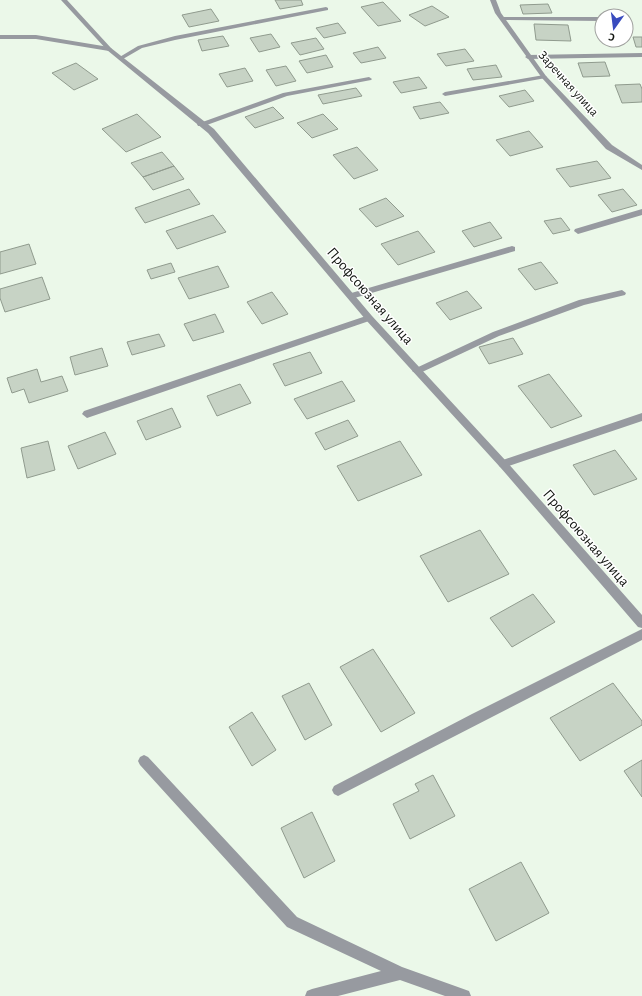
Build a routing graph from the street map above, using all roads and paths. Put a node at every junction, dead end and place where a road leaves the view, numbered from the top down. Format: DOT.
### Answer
graph roads {
  1 [pos="64,0"];
  2 [pos="493,0"];
  3 [pos="326,9"];
  4 [pos="502,19"];
  5 [pos="594,19"];
  6 [pos="0,37"];
  7 [pos="109,49"];
  8 [pos="642,56"];
  9 [pos="528,57"];
  10 [pos="120,58"];
  11 [pos="544,77"];
  12 [pos="369,79"];
  13 [pos="445,94"];
  14 [pos="201,124"];
  15 [pos="642,168"];
  16 [pos="642,212"];
  17 [pos="578,231"];
  18 [pos="512,249"];
  19 [pos="622,292"];
  20 [pos="351,296"];
  21 [pos="369,318"];
  22 [pos="417,371"];
  23 [pos="87,414"];
  24 [pos="642,418"];
  25 [pos="503,464"];
  26 [pos="642,623"];
  27 [pos="642,634"];
  28 [pos="144,761"];
  29 [pos="338,790"];
  30 [pos="400,973"];
  31 [pos="312,996"];
  32 [pos="464,996"];
  1 -- 7 [label="street, Профсоюзная улица"];
  2 -- 4 [label="street, Заречная улица"];
  3 -- 10 [label="street"];
  4 -- 5 [label="street"];
  4 -- 9 [label="street, Заречная улица"];
  6 -- 7 [label="street"];
  7 -- 10 [label="street, Профсоюзная улица"];
  8 -- 9 [label="street"];
  9 -- 11 [label="street, Заречная улица"];
  10 -- 14 [label="street, Профсоюзная улица"];
  11 -- 13 [label="street"];
  11 -- 15 [label="street, Заречная улица"];
  12 -- 14 [label="street"];
  14 -- 20 [label="street, Профсоюзная улица"];
  16 -- 17 [label="street"];
  18 -- 20 [label="street"];
  19 -- 22 [label="street"];
  20 -- 21 [label="street, Профсоюзная улица"];
  21 -- 22 [label="street, Профсоюзная улица"];
  21 -- 23 [label="street"];
  22 -- 25 [label="street, Профсоюзная улица"];
  24 -- 25 [label="street"];
  25 -- 26 [label="street, Профсоюзная улица"];
  27 -- 29 [label="street"];
  28 -- 30 [label="street"];
  30 -- 31 [label="street"];
  30 -- 32 [label="street"];
}
